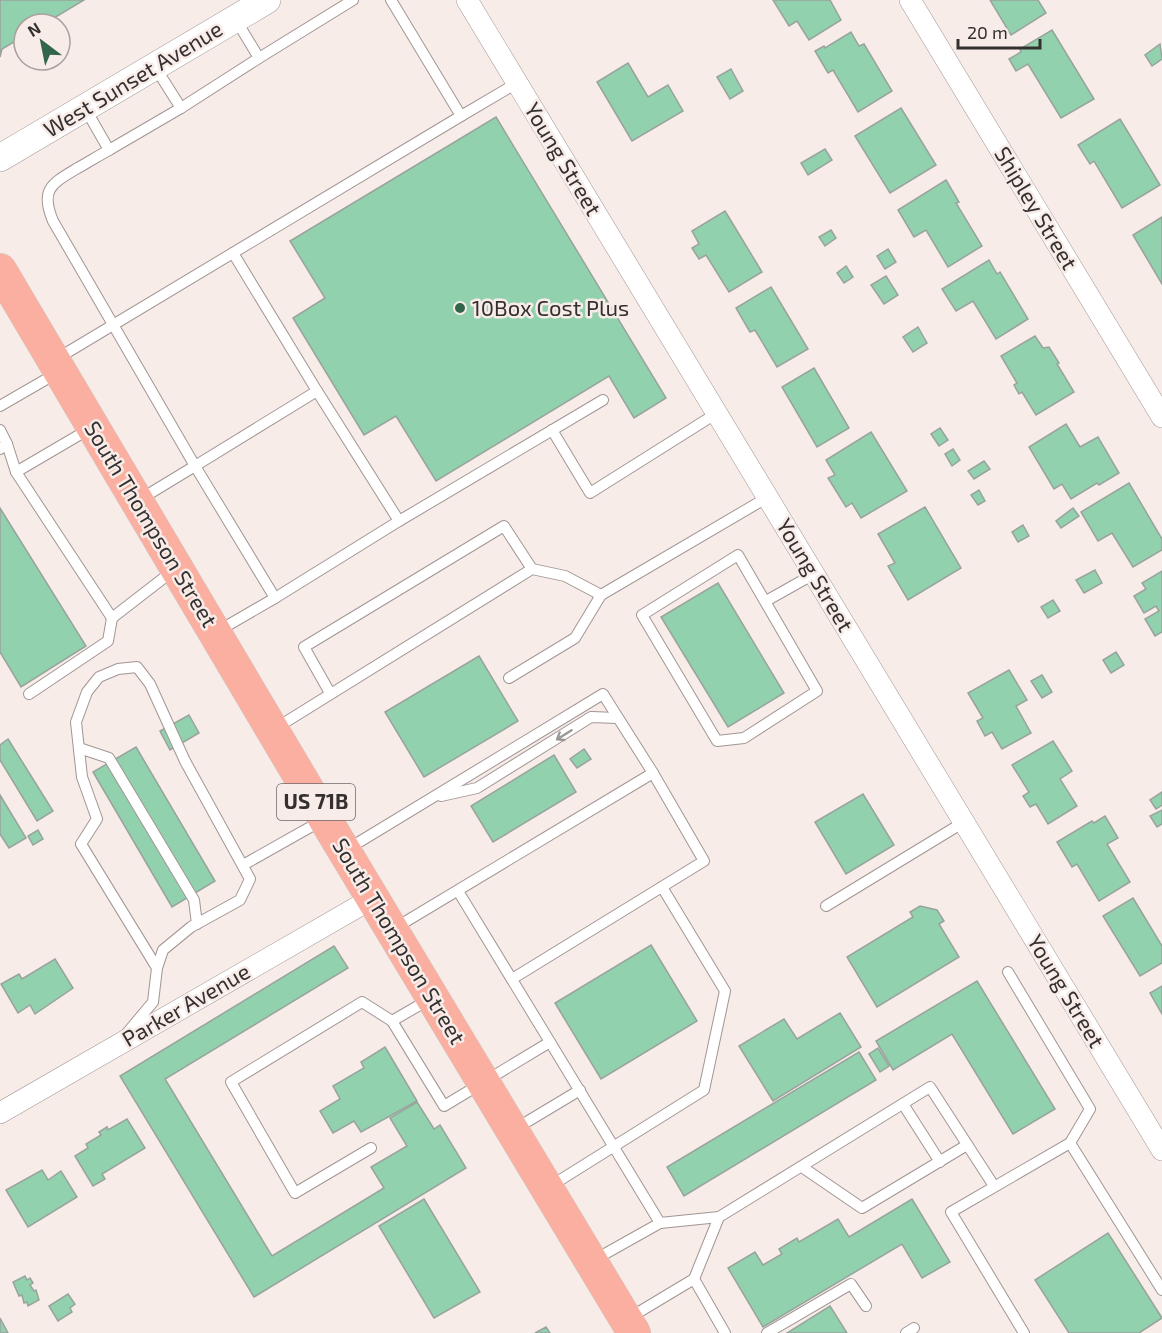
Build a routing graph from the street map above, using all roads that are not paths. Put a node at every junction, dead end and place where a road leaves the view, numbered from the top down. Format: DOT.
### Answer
graph roads {
  1 [pos="353,0"];
  2 [pos="391,0"];
  3 [pos="467,0"];
  4 [pos="910,0"];
  5 [pos="249,7"];
  6 [pos="260,58"];
  7 [pos="155,66"];
  8 [pos="517,83"];
  9 [pos="85,108"];
  10 [pos="181,108"];
  11 [pos="461,116"];
  12 [pos="110,150"];
  13 [pos="0,158"];
  14 [pos="233,253"];
  15 [pos="0,270"];
  16 [pos="114,324"];
  17 [pos="57,366"];
  18 [pos="317,391"];
  19 [pos="603,400"];
  20 [pos="0,406"];
  21 [pos="717,413"];
  22 [pos="1162,417"];
  23 [pos="93,427"];
  24 [pos="0,430"];
  25 [pos="552,430"];
  26 [pos="4,447"];
  27 [pos="195,466"];
  28 [pos="16,472"];
  29 [pos="768,498"];
  30 [pos="137,501"];
  31 [pos="399,521"];
  32 [pos="177,568"];
  33 [pos="532,569"];
  34 [pos="814,574"];
  35 [pos="601,595"];
  36 [pos="275,598"];
  37 [pos="766,601"];
  38 [pos="112,618"];
  39 [pos="215,632"];
  40 [pos="509,678"];
  41 [pos="330,693"];
  42 [pos="29,694"];
  43 [pos="617,717"];
  44 [pos="273,730"];
  45 [pos="79,748"];
  46 [pos="653,774"];
  47 [pos="429,799"];
  48 [pos="325,819"];
  49 [pos="964,822"];
  50 [pos="345,850"];
  51 [pos="243,865"];
  52 [pos="662,887"];
  53 [pos="458,891"];
  54 [pos="373,898"];
  55 [pos="826,906"];
  56 [pos="197,924"];
  57 [pos="392,930"];
  58 [pos="157,968"];
  59 [pos="1008,972"];
  60 [pos="512,979"];
  61 [pos="433,998"];
  62 [pos="392,1021"];
  63 [pos="550,1042"];
  64 [pos="118,1045"];
  65 [pos="483,1082"];
  66 [pos="580,1090"];
  67 [pos="903,1104"];
  68 [pos="0,1113"];
  69 [pos="512,1130"];
  70 [pos="1070,1143"];
  71 [pos="967,1145"];
  72 [pos="615,1147"];
  73 [pos="370,1148"];
  74 [pos="1162,1150"];
  75 [pos="940,1162"];
  76 [pos="802,1167"];
  77 [pos="994,1186"];
  78 [pos="547,1188"];
  79 [pos="719,1217"];
  80 [pos="660,1223"];
  81 [pos="592,1262"];
  82 [pos="694,1279"];
  83 [pos="1162,1290"];
  84 [pos="866,1306"];
  85 [pos="630,1326"];
  86 [pos="725,1333"];
  87 [pos="767,1333"];
  88 [pos="1024,1333"];
  1 -- 6 [label="lane"];
  2 -- 11 [label="lane"];
  3 -- 8 [label="street, Young Street"];
  4 -- 22 [label="street, Shipley Street"];
  5 -- 6 [label="lane"];
  5 -- 7 [label="street, West Sunset Avenue"];
  6 -- 10 [label="lane"];
  7 -- 9 [label="street, West Sunset Avenue"];
  7 -- 10 [label="lane"];
  8 -- 11 [label="lane"];
  8 -- 21 [label="street, Young Street"];
  9 -- 12 [label="lane"];
  9 -- 13 [label="street, West Sunset Avenue"];
  10 -- 12 [label="lane"];
  11 -- 14 [label="lane"];
  12 -- 16 [label="lane"];
  14 -- 16 [label="lane"];
  14 -- 18 [label="lane"];
  15 -- 17 [label="highway, South Thompson Street / US 71B"];
  16 -- 17 [label="lane"];
  16 -- 27 [label="lane"];
  17 -- 20 [label="lane"];
  17 -- 23 [label="highway, South Thompson Street / US 71B"];
  18 -- 27 [label="lane"];
  18 -- 31 [label="lane"];
  19 -- 25 [label="lane"];
  21 -- 25 [label="lane"];
  21 -- 29 [label="street, Young Street"];
  23 -- 28 [label="lane"];
  23 -- 30 [label="highway, South Thompson Street / US 71B"];
  24 -- 26 [label="lane"];
  25 -- 31 [label="lane"];
  26 -- 28 [label="lane"];
  27 -- 30 [label="lane"];
  27 -- 36 [label="lane"];
  28 -- 38 [label="lane"];
  29 -- 34 [label="street, Young Street"];
  29 -- 35 [label="lane"];
  30 -- 32 [label="highway, South Thompson Street / US 71B"];
  31 -- 36 [label="lane"];
  32 -- 38 [label="lane"];
  32 -- 39 [label="highway, South Thompson Street / US 71B"];
  33 -- 35 [label="lane"];
  33 -- 41 [label="lane"];
  33 -- 41 [label="lane"];
  34 -- 37 [label="lane"];
  34 -- 49 [label="street, Young Street"];
  35 -- 40 [label="lane"];
  36 -- 39 [label="lane"];
  37 -- 37 [label="lane"];
  38 -- 42 [label="lane"];
  39 -- 44 [label="highway, South Thompson Street / US 71B"];
  41 -- 44 [label="lane"];
  43 -- 46 [label="lane"];
  43 -- 47 [label="lane, one-way"];
  43 -- 47 [label="lane"];
  44 -- 48 [label="highway, South Thompson Street / US 71B"];
  45 -- 51 [label="lane"];
  45 -- 56 [label="lane"];
  45 -- 58 [label="lane"];
  46 -- 52 [label="lane"];
  46 -- 53 [label="lane"];
  47 -- 50 [label="lane"];
  48 -- 50 [label="highway, South Thompson Street / US 71B"];
  48 -- 51 [label="lane"];
  49 -- 55 [label="lane"];
  49 -- 74 [label="street, Young Street"];
  50 -- 54 [label="highway, South Thompson Street / US 71B"];
  51 -- 56 [label="lane"];
  52 -- 60 [label="lane"];
  52 -- 72 [label="lane"];
  53 -- 57 [label="lane"];
  53 -- 60 [label="lane"];
  54 -- 57 [label="highway, South Thompson Street / US 71B"];
  54 -- 64 [label="street, Parker Avenue"];
  56 -- 58 [label="lane"];
  57 -- 61 [label="highway, South Thompson Street / US 71B"];
  58 -- 64 [label="lane"];
  59 -- 70 [label="lane"];
  60 -- 63 [label="lane"];
  61 -- 62 [label="lane"];
  61 -- 65 [label="highway, South Thompson Street / US 71B"];
  62 -- 65 [label="lane"];
  62 -- 73 [label="lane"];
  63 -- 65 [label="lane"];
  63 -- 66 [label="lane"];
  64 -- 68 [label="street, Parker Avenue"];
  65 -- 69 [label="highway, South Thompson Street / US 71B"];
  66 -- 69 [label="lane"];
  66 -- 72 [label="lane"];
  67 -- 71 [label="lane"];
  67 -- 75 [label="lane"];
  67 -- 76 [label="lane"];
  69 -- 78 [label="highway, South Thompson Street / US 71B"];
  70 -- 77 [label="lane"];
  70 -- 83 [label="lane"];
  71 -- 75 [label="lane"];
  71 -- 77 [label="lane"];
  72 -- 78 [label="lane"];
  72 -- 80 [label="lane"];
  75 -- 76 [label="lane"];
  76 -- 79 [label="lane"];
  77 -- 88 [label="lane"];
  78 -- 81 [label="highway, South Thompson Street / US 71B"];
  79 -- 80 [label="lane"];
  79 -- 82 [label="lane"];
  80 -- 81 [label="lane"];
  81 -- 85 [label="highway, South Thompson Street / US 71B"];
  82 -- 85 [label="lane"];
  82 -- 86 [label="lane"];
  84 -- 87 [label="lane"];
}
